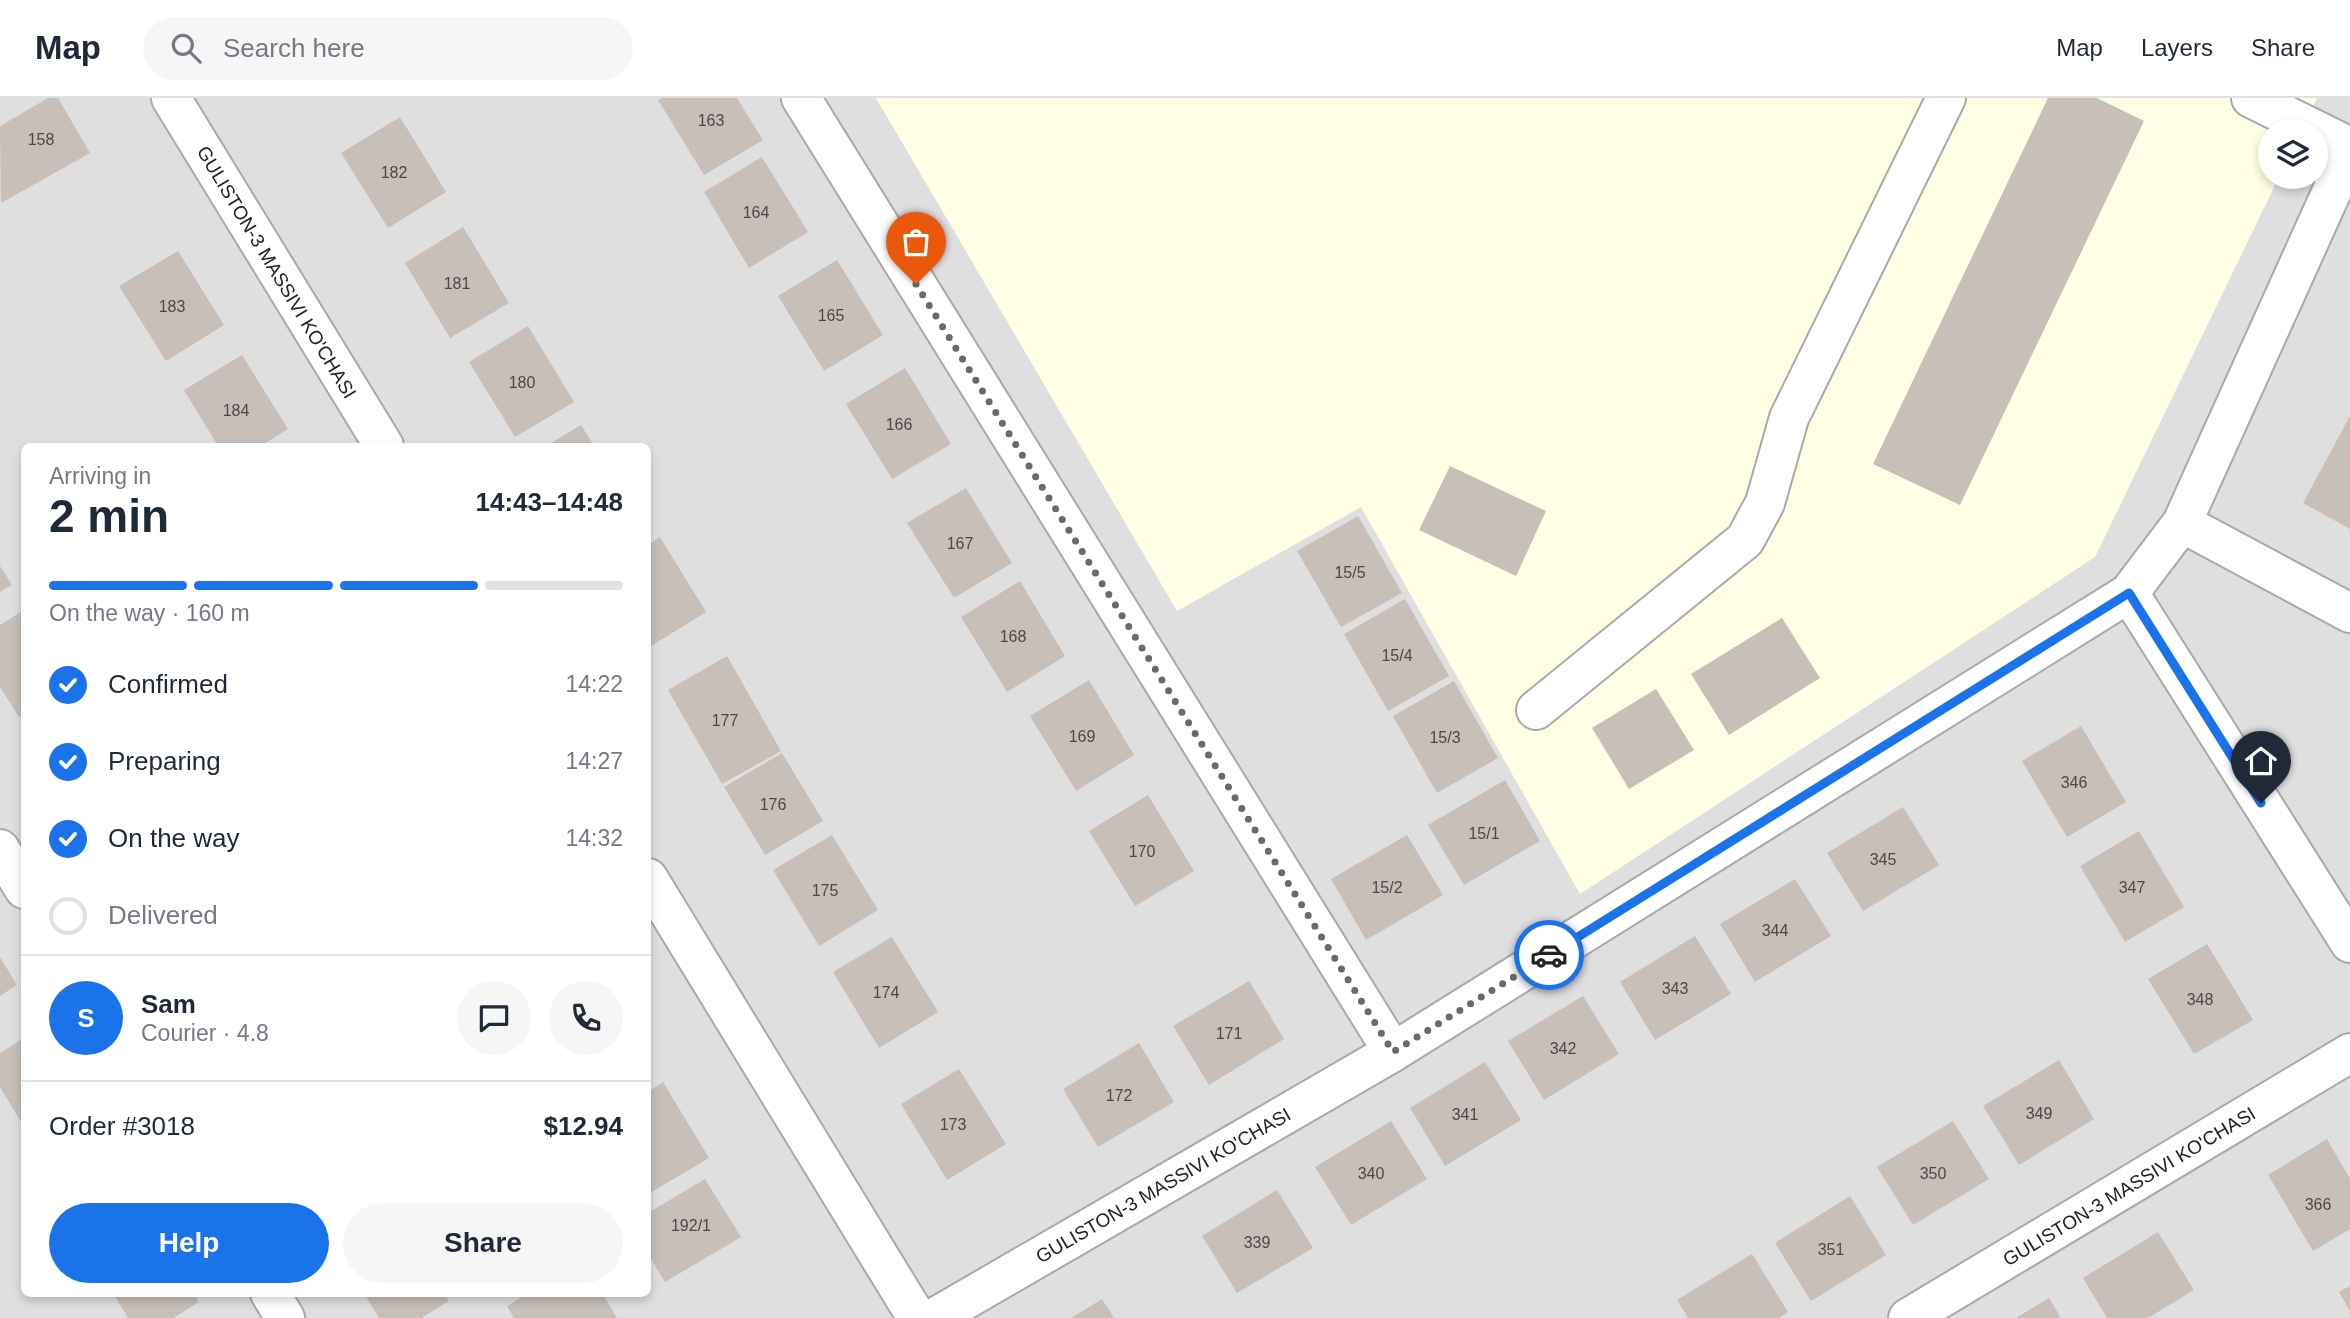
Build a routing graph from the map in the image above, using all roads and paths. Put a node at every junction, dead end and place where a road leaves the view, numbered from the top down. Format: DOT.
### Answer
graph roads {
  1 [pos="171,98"];
  2 [pos="801,98"];
  3 [pos="1946,98"];
  4 [pos="2251,98"];
  5 [pos="2350,149"];
  6 [pos="382,443"];
  7 [pos="2182,523"];
  8 [pos="2129,593"];
  9 [pos="2350,613"];
  10 [pos="1536,710"];
  11 [pos="0,849"];
  12 [pos="651,883"];
  13 [pos="21,884"];
  14 [pos="2350,943"];
  15 [pos="1393,1052"];
  16 [pos="2350,1053"];
  17 [pos="272,1297"];
  18 [pos="285,1318"];
  19 [pos="916,1318"];
  20 [pos="934,1318"];
  21 [pos="1908,1318"];
  1 -- 6 [label="street, GULISTON-3 MASSIVI KO'CHASI"];
  2 -- 15 [label="street"];
  3 -- 10 [label="street"];
  4 -- 5 [label="street"];
  5 -- 7 [label="street, GULISTON-3 MASSIVI KO'CHASI"];
  7 -- 8 [label="street, GULISTON-3 MASSIVI KO'CHASI"];
  7 -- 9 [label="street"];
  8 -- 14 [label="street"];
  8 -- 15 [label="street, GULISTON-3 MASSIVI KO'CHASI"];
  11 -- 13 [label="street"];
  12 -- 19 [label="street"];
  15 -- 20 [label="street, GULISTON-3 MASSIVI KO'CHASI"];
  16 -- 21 [label="street, GULISTON-3 MASSIVI KO'CHASI"];
  17 -- 18 [label="street"];
}
